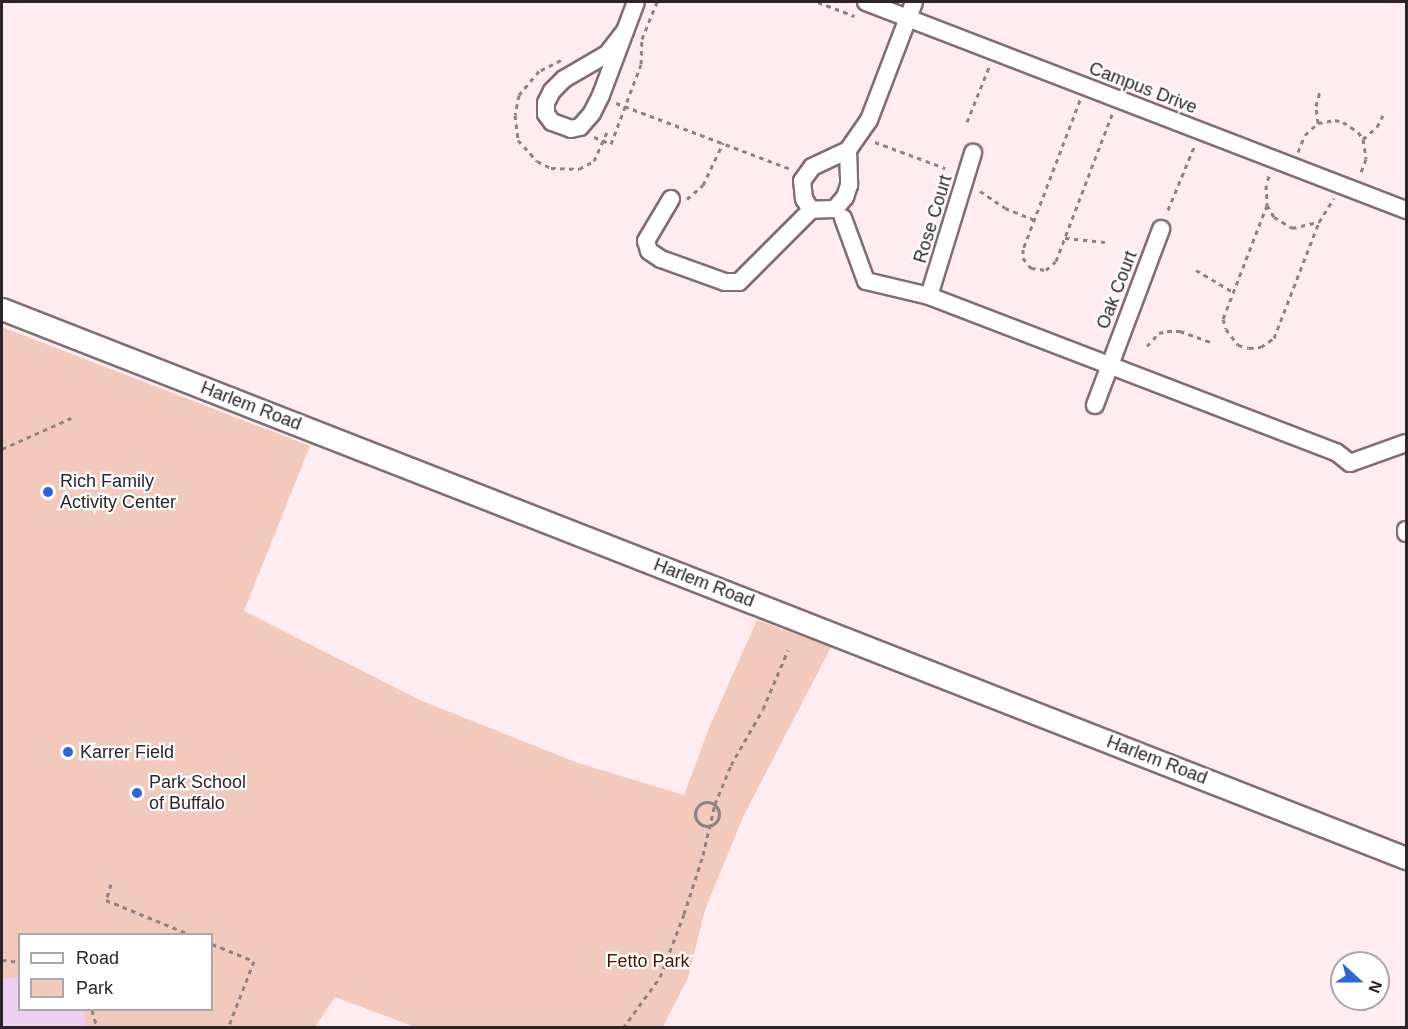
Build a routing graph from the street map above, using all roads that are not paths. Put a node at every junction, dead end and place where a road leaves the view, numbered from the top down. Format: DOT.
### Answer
graph roads {
  1 [pos="636,2"];
  2 [pos="866,2"];
  3 [pos="914,2"];
  4 [pos="908,17"];
  5 [pos="625,30"];
  6 [pos="848,150"];
  7 [pos="974,153"];
  8 [pos="679,199"];
  9 [pos="812,210"];
  10 [pos="1407,210"];
  11 [pos="843,218"];
  12 [pos="1161,229"];
  13 [pos="929,296"];
  14 [pos="2,309"];
  15 [pos="1109,366"];
  16 [pos="1095,405"];
  17 [pos="1407,443"];
  18 [pos="1407,858"];
  1 -- 5 [label="street"];
  2 -- 4 [label="street, Campus Drive"];
  3 -- 4 [label="street"];
  4 -- 6 [label="street"];
  4 -- 10 [label="street, Campus Drive"];
  5 -- 5 [label="street"];
  6 -- 9 [label="street"];
  6 -- 9 [label="street"];
  7 -- 13 [label="street, Rose Court"];
  8 -- 9 [label="street"];
  11 -- 13 [label="street"];
  12 -- 15 [label="street, Oak Court"];
  13 -- 15 [label="street"];
  14 -- 18 [label="main road, Harlem Road"];
  15 -- 16 [label="street, Oak Court"];
  15 -- 17 [label="street"];
}
